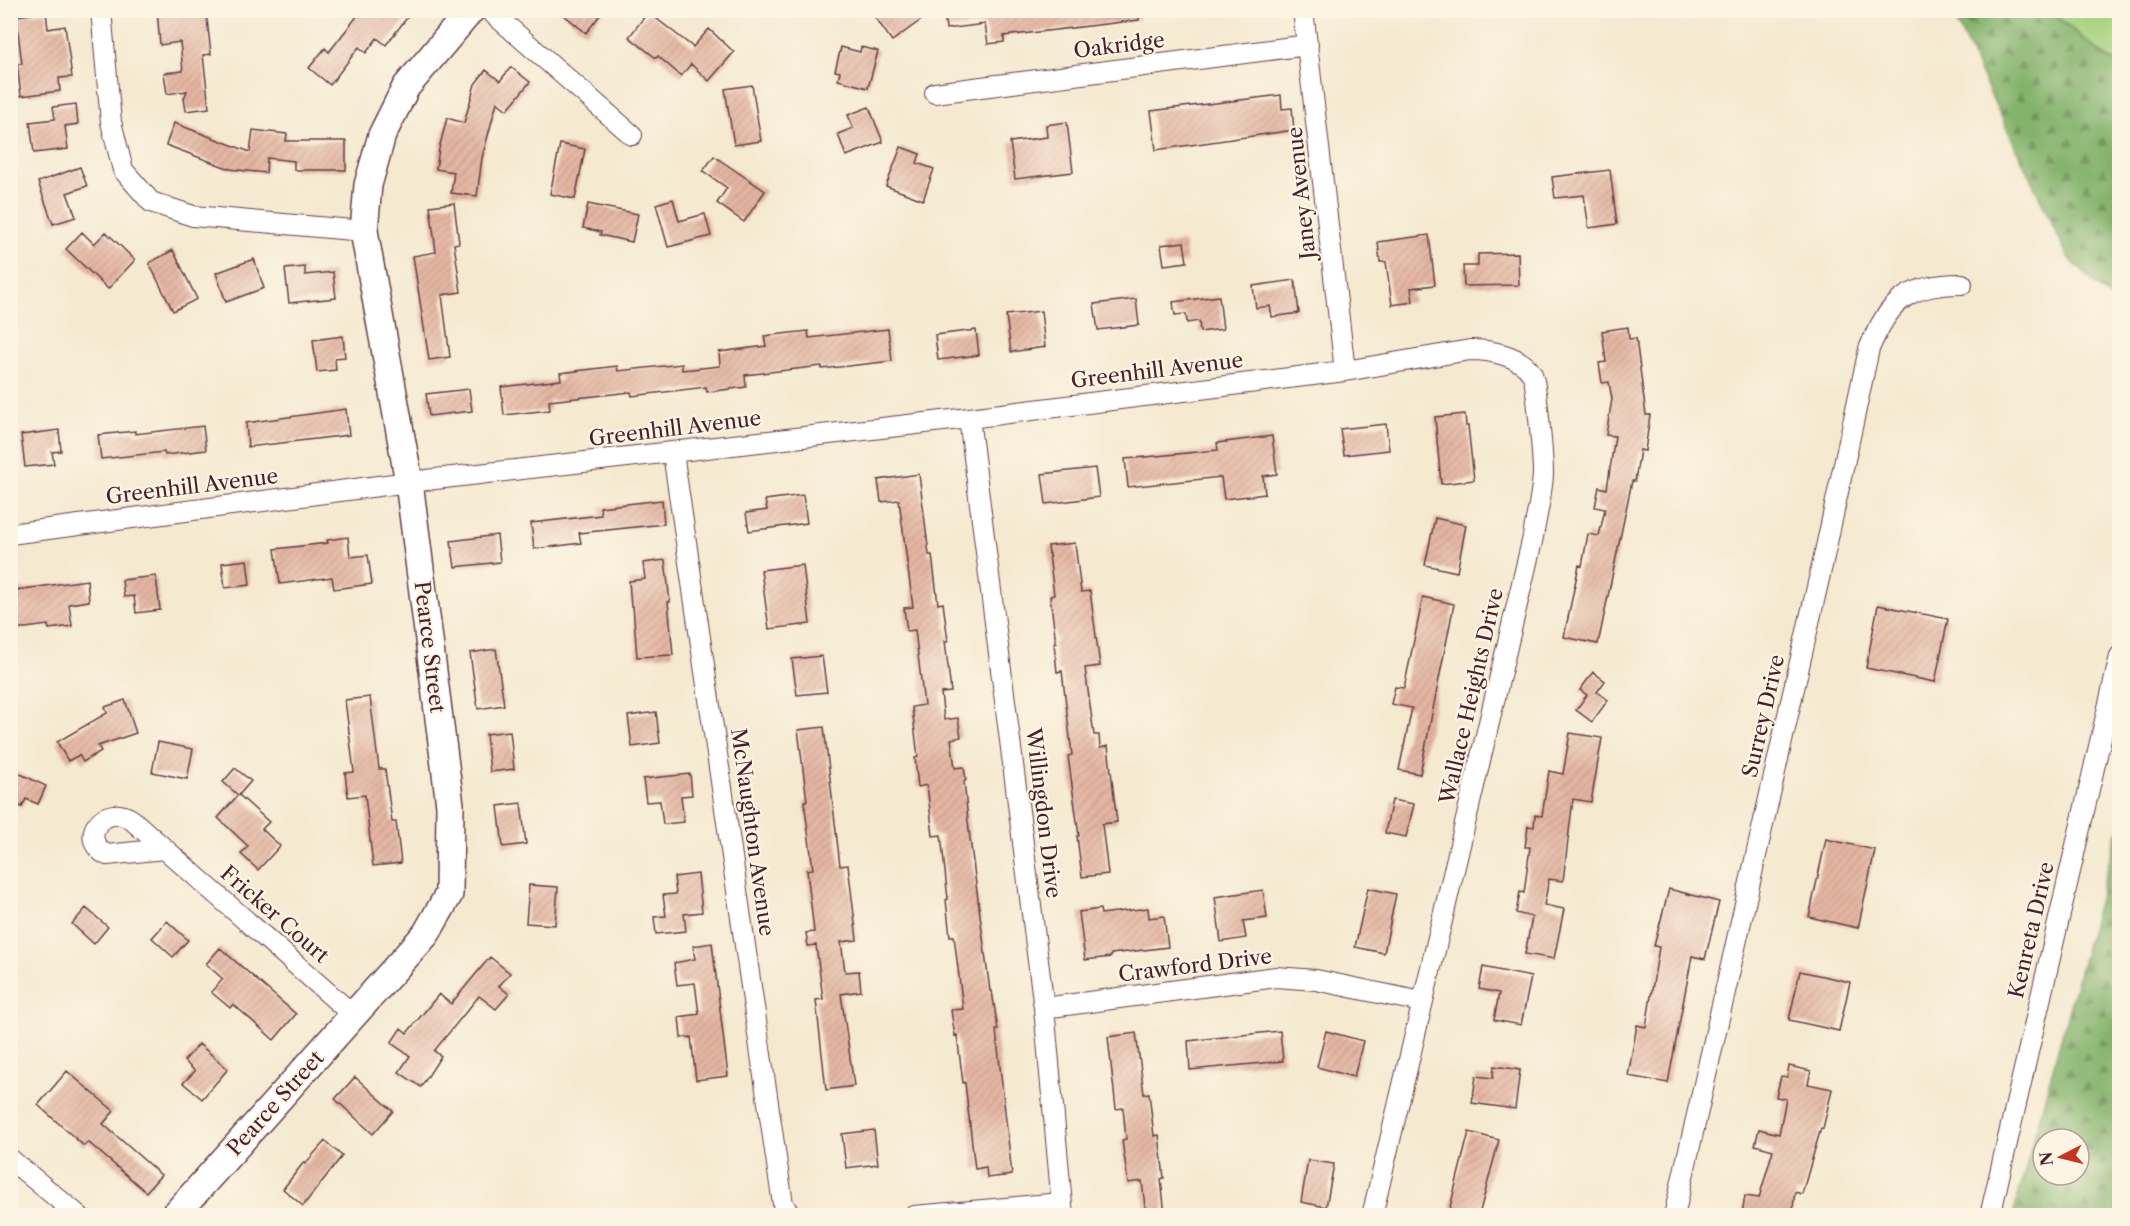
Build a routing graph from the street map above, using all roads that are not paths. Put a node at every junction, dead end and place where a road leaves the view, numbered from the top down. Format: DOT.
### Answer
graph roads {
  1 [pos="102,10"];
  2 [pos="471,10"];
  3 [pos="489,10"];
  4 [pos="1303,10"];
  5 [pos="1308,45"];
  6 [pos="936,93"];
  7 [pos="632,135"];
  8 [pos="364,231"];
  9 [pos="1962,284"];
  10 [pos="1345,371"];
  11 [pos="969,418"];
  12 [pos="673,453"];
  13 [pos="409,482"];
  14 [pos="10,534"];
  15 [pos="2120,656"];
  16 [pos="164,849"];
  17 [pos="1422,1002"];
  18 [pos="1044,1008"];
  19 [pos="353,1015"];
  20 [pos="10,1159"];
  21 [pos="1062,1209"];
  22 [pos="79,1215"];
  23 [pos="174,1215"];
  24 [pos="791,1215"];
  25 [pos="914,1215"];
  26 [pos="1372,1215"];
  27 [pos="1674,1215"];
  28 [pos="1990,1215"];
  1 -- 8 [label="street"];
  2 -- 8 [label="street, Pearce Street"];
  3 -- 7 [label="street"];
  4 -- 5 [label="street, Janey Avenue"];
  5 -- 6 [label="street, Oakridge"];
  5 -- 10 [label="street, Janey Avenue"];
  8 -- 13 [label="street, Pearce Street"];
  9 -- 27 [label="street, Surrey Drive"];
  10 -- 11 [label="street, Greenhill Avenue"];
  10 -- 17 [label="street, Wallace Heights Drive"];
  11 -- 12 [label="street, Greenhill Avenue"];
  11 -- 18 [label="street, Willingdon Drive"];
  12 -- 13 [label="street, Greenhill Avenue"];
  12 -- 24 [label="street, McNaughton Avenue"];
  13 -- 14 [label="street, Greenhill Avenue"];
  13 -- 19 [label="street, Pearce Street"];
  15 -- 28 [label="street, Kenreta Drive"];
  16 -- 19 [label="street, Fricker Court"];
  17 -- 18 [label="street, Crawford Drive"];
  17 -- 26 [label="street, Wallace Heights Drive"];
  18 -- 21 [label="street, Willingdon Drive"];
  19 -- 23 [label="street, Pearce Street"];
  20 -- 22 [label="street"];
  21 -- 25 [label="street"];
}
